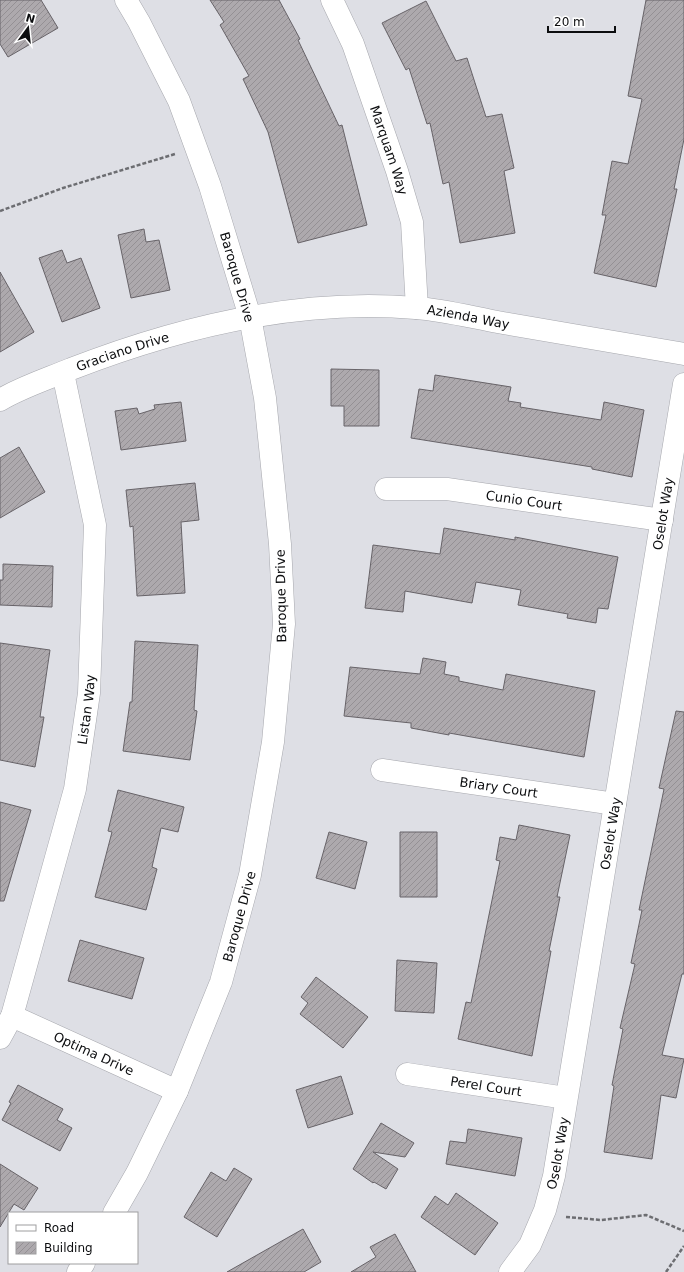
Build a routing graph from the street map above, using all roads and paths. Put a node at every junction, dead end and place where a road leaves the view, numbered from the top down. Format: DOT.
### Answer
graph roads {
  1 [pos="126,0"];
  2 [pos="332,0"];
  3 [pos="195,148"];
  4 [pos="0,211"];
  5 [pos="417,308"];
  6 [pos="250,317"];
  7 [pos="684,354"];
  8 [pos="63,372"];
  9 [pos="684,384"];
  10 [pos="0,400"];
  11 [pos="386,489"];
  12 [pos="662,520"];
  13 [pos="382,770"];
  14 [pos="615,804"];
  15 [pos="12,1016"];
  16 [pos="0,1038"];
  17 [pos="407,1074"];
  18 [pos="177,1091"];
  19 [pos="566,1098"];
  20 [pos="115,1212"];
  21 [pos="542,1214"];
  22 [pos="684,1231"];
  23 [pos="684,1246"];
  24 [pos="510,1272"];
  25 [pos="666,1272"];
  1 -- 3 [label="street, Baroque Drive"];
  2 -- 5 [label="street, Marquam Way"];
  3 -- 4 [label="path"];
  3 -- 6 [label="street, Baroque Drive"];
  5 -- 6 [label="street, Azienda Way"];
  5 -- 7 [label="street, Azienda Way"];
  6 -- 8 [label="street, Graciano Drive"];
  6 -- 18 [label="street, Baroque Drive"];
  8 -- 10 [label="street, Graciano Drive"];
  8 -- 15 [label="street, Listan Way"];
  9 -- 12 [label="street, Oselot Way"];
  11 -- 12 [label="street, Cunio Court"];
  12 -- 14 [label="street, Oselot Way"];
  13 -- 14 [label="street, Briary Court"];
  14 -- 19 [label="street, Oselot Way"];
  15 -- 16 [label="street, Listan Way"];
  15 -- 18 [label="street, Optima Drive"];
  17 -- 19 [label="street, Perel Court"];
  18 -- 20 [label="street, Baroque Drive"];
  19 -- 21 [label="street, Oselot Way"];
  21 -- 22 [label="path"];
  21 -- 24 [label="street, Oselot Way"];
  23 -- 25 [label="path"];
}
